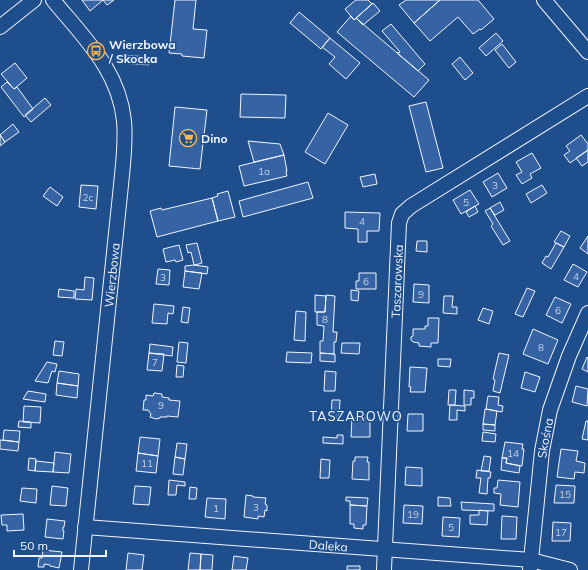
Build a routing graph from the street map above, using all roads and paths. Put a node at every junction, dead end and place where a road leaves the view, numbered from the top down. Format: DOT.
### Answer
graph roads {
  1 [pos="34,0"];
  2 [pos="53,0"];
  3 [pos="544,0"];
  4 [pos="0,27"];
  5 [pos="588,52"];
  6 [pos="588,96"];
  7 [pos="588,313"];
  8 [pos="85,527"];
  9 [pos="385,549"];
  10 [pos="530,565"];
  11 [pos="81,570"];
  12 [pos="384,570"];
  13 [pos="570,570"];
  1 -- 4 [label="street"];
  2 -- 8 [label="street, Wierzbowa"];
  3 -- 5 [label="street"];
  6 -- 9 [label="street, Taszarowska"];
  7 -- 10 [label="street, Skośna"];
  8 -- 9 [label="street, Daleka"];
  8 -- 11 [label="street, Wierzbowa"];
  9 -- 10 [label="street, Daleka"];
  9 -- 12 [label="street, Taszarowska"];
  10 -- 13 [label="street, Daleka"];
}
